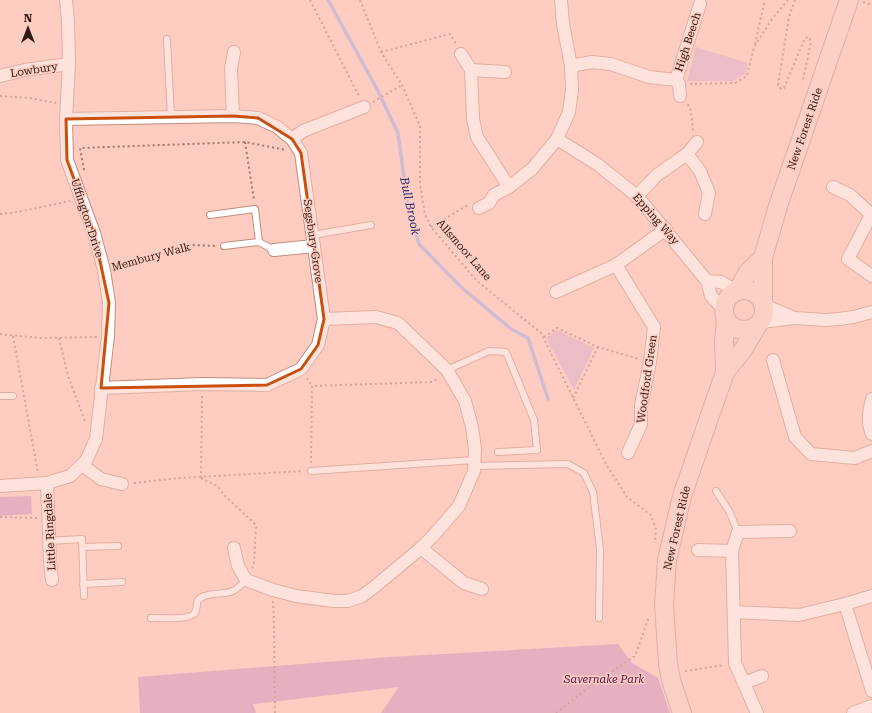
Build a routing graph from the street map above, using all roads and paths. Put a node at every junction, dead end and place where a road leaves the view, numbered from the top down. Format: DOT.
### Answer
graph roads {
  1 [pos="66,0"];
  2 [pos="310,0"];
  3 [pos="360,0"];
  4 [pos="561,0"];
  5 [pos="766,0"];
  6 [pos="788,0"];
  7 [pos="794,0"];
  8 [pos="855,0"];
  9 [pos="701,1"];
  10 [pos="872,5"];
  11 [pos="167,39"];
  12 [pos="754,47"];
  13 [pos="234,52"];
  14 [pos="381,52"];
  15 [pos="461,54"];
  16 [pos="69,64"];
  17 [pos="571,66"];
  18 [pos="471,70"];
  19 [pos="505,72"];
  20 [pos="0,76"];
  21 [pos="680,82"];
  22 [pos="402,85"];
  23 [pos="820,87"];
  24 [pos="0,96"];
  25 [pos="683,97"];
  26 [pos="377,100"];
  27 [pos="66,102"];
  28 [pos="364,107"];
  29 [pos="233,116"];
  30 [pos="171,117"];
  31 [pos="66,120"];
  32 [pos="292,139"];
  33 [pos="557,139"];
  34 [pos="245,142"];
  35 [pos="697,142"];
  36 [pos="301,153"];
  37 [pos="687,154"];
  38 [pos="74,180"];
  39 [pos="509,187"];
  40 [pos="833,187"];
  41 [pos="637,196"];
  42 [pos="81,199"];
  43 [pos="474,207"];
  44 [pos="255,209"];
  45 [pos="0,214"];
  46 [pos="705,214"];
  47 [pos="210,215"];
  48 [pos="871,215"];
  49 [pos="371,225"];
  50 [pos="431,227"];
  51 [pos="666,230"];
  52 [pos="314,241"];
  53 [pos="259,242"];
  54 [pos="224,246"];
  55 [pos="274,250"];
  56 [pos="763,258"];
  57 [pos="616,265"];
  58 [pos="104,270"];
  59 [pos="872,276"];
  60 [pos="707,281"];
  61 [pos="737,291"];
  62 [pos="556,292"];
  63 [pos="764,303"];
  64 [pos="872,312"];
  65 [pos="725,314"];
  66 [pos="794,318"];
  67 [pos="324,319"];
  68 [pos="759,324"];
  69 [pos="0,334"];
  70 [pos="13,336"];
  71 [pos="108,336"];
  72 [pos="544,337"];
  73 [pos="59,338"];
  74 [pos="598,347"];
  75 [pos="773,360"];
  76 [pos="650,362"];
  77 [pos="447,370"];
  78 [pos="725,372"];
  79 [pos="434,382"];
  80 [pos="202,384"];
  81 [pos="102,388"];
  82 [pos="0,396"];
  83 [pos="13,396"];
  84 [pos="573,398"];
  85 [pos="872,400"];
  86 [pos="872,434"];
  87 [pos="96,439"];
  88 [pos="872,451"];
  89 [pos="498,452"];
  90 [pos="628,453"];
  91 [pos="474,463"];
  92 [pos="82,465"];
  93 [pos="311,471"];
  94 [pos="200,478"];
  95 [pos="43,480"];
  96 [pos="122,484"];
  97 [pos="0,486"];
  98 [pos="716,491"];
  99 [pos="651,514"];
  100 [pos="0,517"];
  101 [pos="49,517"];
  102 [pos="738,532"];
  103 [pos="790,532"];
  104 [pos="49,541"];
  105 [pos="118,546"];
  106 [pos="82,547"];
  107 [pos="234,548"];
  108 [pos="421,548"];
  109 [pos="698,550"];
  110 [pos="732,551"];
  111 [pos="52,580"];
  112 [pos="246,580"];
  113 [pos="122,582"];
  114 [pos="83,584"];
  115 [pos="482,589"];
  116 [pos="273,590"];
  117 [pos="84,596"];
  118 [pos="872,596"];
  119 [pos="845,604"];
  120 [pos="734,612"];
  121 [pos="151,618"];
  122 [pos="599,618"];
  123 [pos="635,656"];
  124 [pos="735,663"];
  125 [pos="680,671"];
  126 [pos="762,676"];
  127 [pos="744,683"];
  128 [pos="872,691"];
  129 [pos="872,706"];
  130 [pos="753,712"];
  131 [pos="275,713"];
  132 [pos="556,713"];
  133 [pos="682,713"];
  134 [pos="854,713"];
  1 -- 16 [label="street, Uffington Drive"];
  2 -- 28 [label="path"];
  3 -- 14 [label="path, Allsmoor Lane"];
  4 -- 17 [label="street"];
  5 -- 12 [label="path"];
  6 -- 12 [label="path"];
  7 -- 23 [label="path"];
  8 -- 10 [label="path"];
  8 -- 23 [label="main road, New Forest Ride"];
  9 -- 21 [label="street, High Beech"];
  11 -- 30 [label="lane"];
  12 -- 21 [label="path"];
  13 -- 29 [label="street"];
  14 -- 15 [label="path"];
  14 -- 22 [label="path, Allsmoor Lane"];
  15 -- 18 [label="street"];
  16 -- 20 [label="street, Lowbury"];
  16 -- 27 [label="street, Uffington Drive"];
  17 -- 21 [label="street, High Beech"];
  17 -- 33 [label="street"];
  18 -- 19 [label="street"];
  18 -- 39 [label="street"];
  21 -- 25 [label="street, High Beech"];
  22 -- 26 [label="path"];
  22 -- 50 [label="path, Allsmoor Lane"];
  23 -- 56 [label="main road, New Forest Ride"];
  24 -- 27 [label="path"];
  25 -- 35 [label="path"];
  27 -- 31 [label="street, Uffington Drive"];
  28 -- 32 [label="street"];
  29 -- 30 [label="street, Segsbury Grove"];
  29 -- 32 [label="street, Segsbury Grove"];
  30 -- 31 [label="street, Segsbury Grove"];
  31 -- 38 [label="street, Uffington Drive"];
  32 -- 36 [label="street, Segsbury Grove"];
  33 -- 39 [label="street"];
  33 -- 41 [label="street, Epping Way"];
  34 -- 36 [label="path"];
  34 -- 38 [label="path"];
  34 -- 44 [label="path"];
  35 -- 37 [label="street"];
  36 -- 52 [label="street, Segsbury Grove"];
  37 -- 41 [label="street"];
  37 -- 46 [label="street"];
  38 -- 42 [label="street, Uffington Drive"];
  39 -- 43 [label="street"];
  40 -- 48 [label="street"];
  41 -- 51 [label="street, Epping Way"];
  42 -- 45 [label="path"];
  42 -- 58 [label="street, Uffington Drive"];
  43 -- 50 [label="path"];
  44 -- 47 [label="lane"];
  44 -- 53 [label="lane"];
  48 -- 59 [label="street"];
  49 -- 52 [label="lane"];
  50 -- 72 [label="path, Allsmoor Lane"];
  51 -- 57 [label="street"];
  51 -- 60 [label="street, Epping Way"];
  52 -- 55 [label="street"];
  52 -- 67 [label="street, Segsbury Grove"];
  53 -- 54 [label="lane"];
  53 -- 55 [label="lane"];
  54 -- 58 [label="path, Membury Walk"];
  56 -- 61 [label="main road, New Forest Ride"];
  56 -- 63 [label="main road, New Forest Ride"];
  57 -- 62 [label="street"];
  57 -- 76 [label="street, Woodford Green"];
  58 -- 71 [label="street, Uffington Drive"];
  60 -- 61 [label="street"];
  60 -- 65 [label="street, Epping Way"];
  61 -- 63 [label="main road"];
  61 -- 65 [label="main road, New Forest Ride"];
  63 -- 66 [label="street"];
  63 -- 68 [label="main road, New Forest Ride"];
  64 -- 66 [label="street"];
  65 -- 68 [label="main road"];
  65 -- 78 [label="main road, New Forest Ride"];
  66 -- 68 [label="street"];
  67 -- 77 [label="street"];
  67 -- 80 [label="street, Segsbury Grove"];
  68 -- 78 [label="main road, New Forest Ride"];
  69 -- 70 [label="path"];
  70 -- 73 [label="path"];
  70 -- 95 [label="path"];
  71 -- 73 [label="path"];
  71 -- 81 [label="street, Uffington Drive"];
  72 -- 74 [label="path"];
  72 -- 84 [label="path, Allsmoor Lane"];
  73 -- 87 [label="path"];
  74 -- 76 [label="path"];
  74 -- 84 [label="path"];
  75 -- 88 [label="street"];
  76 -- 90 [label="street, Woodford Green"];
  77 -- 89 [label="lane"];
  77 -- 91 [label="street"];
  78 -- 133 [label="main road, New Forest Ride"];
  79 -- 93 [label="path"];
  80 -- 81 [label="street, Segsbury Grove"];
  80 -- 94 [label="path"];
  81 -- 87 [label="street, Uffington Drive"];
  82 -- 83 [label="lane"];
  84 -- 99 [label="path, Allsmoor Lane"];
  85 -- 86 [label="street"];
  87 -- 92 [label="street, Uffington Drive"];
  91 -- 93 [label="lane"];
  91 -- 108 [label="street"];
  91 -- 122 [label="lane"];
  92 -- 95 [label="street, Uffington Drive"];
  92 -- 96 [label="street"];
  93 -- 94 [label="path"];
  94 -- 96 [label="path"];
  94 -- 112 [label="path"];
  95 -- 97 [label="street, Uffington Drive"];
  95 -- 101 [label="street, Little Ringdale"];
  98 -- 102 [label="lane"];
  100 -- 101 [label="path"];
  101 -- 104 [label="street, Little Ringdale"];
  102 -- 103 [label="street"];
  102 -- 110 [label="street"];
  104 -- 106 [label="lane"];
  104 -- 111 [label="street, Little Ringdale"];
  105 -- 106 [label="lane"];
  106 -- 114 [label="lane"];
  107 -- 112 [label="street"];
  108 -- 115 [label="street"];
  108 -- 116 [label="street"];
  109 -- 110 [label="street"];
  110 -- 120 [label="street"];
  112 -- 116 [label="street"];
  112 -- 121 [label="lane"];
  113 -- 114 [label="lane"];
  114 -- 117 [label="lane"];
  116 -- 131 [label="path"];
  118 -- 119 [label="street"];
  119 -- 120 [label="street"];
  119 -- 128 [label="street"];
  120 -- 124 [label="street"];
  123 -- 132 [label="path"];
  124 -- 125 [label="path"];
  124 -- 127 [label="street"];
  126 -- 127 [label="street"];
  127 -- 130 [label="street"];
  129 -- 134 [label="street"];
}
